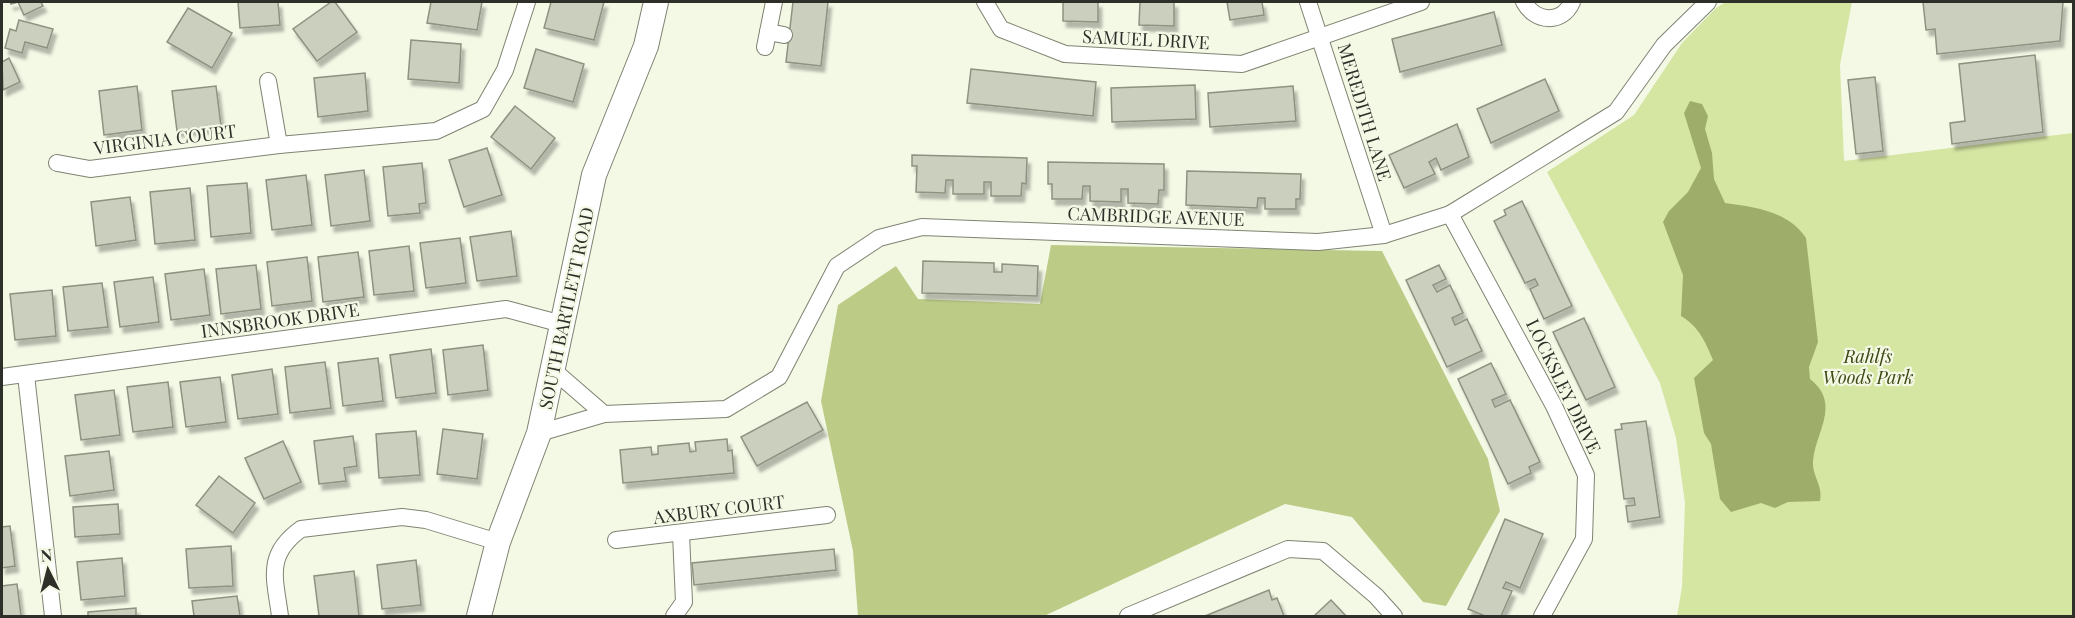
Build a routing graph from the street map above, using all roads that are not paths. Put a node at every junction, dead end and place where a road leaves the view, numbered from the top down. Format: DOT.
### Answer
graph roads {
  1 [pos="527,2"];
  2 [pos="656,2"];
  3 [pos="774,2"];
  4 [pos="984,2"];
  5 [pos="1308,2"];
  6 [pos="1420,2"];
  7 [pos="1524,2"];
  8 [pos="1572,2"];
  9 [pos="1708,2"];
  10 [pos="1321,37"];
  11 [pos="773,38"];
  12 [pos="268,81"];
  13 [pos="279,145"];
  14 [pos="57,163"];
  15 [pos="1450,214"];
  16 [pos="1384,235"];
  17 [pos="562,324"];
  18 [pos="552,369"];
  19 [pos="26,375"];
  20 [pos="2,377"];
  21 [pos="604,414"];
  22 [pos="539,433"];
  23 [pos="827,515"];
  24 [pos="681,534"];
  25 [pos="616,540"];
  26 [pos="498,542"];
  27 [pos="53,616"];
  28 [pos="280,616"];
  29 [pos="479,616"];
  30 [pos="674,616"];
  31 [pos="1128,616"];
  32 [pos="1394,616"];
  33 [pos="1542,616"];
  1 -- 13 [label="street, VIRGINIA COURT"];
  2 -- 17 [label="main road, SOUTH BARTLETT ROAD"];
  3 -- 11 [label="street"];
  4 -- 10 [label="street, SAMUEL DRIVE"];
  5 -- 10 [label="street, MEREDITH LANE"];
  6 -- 10 [label="street, SAMUEL DRIVE"];
  7 -- 8 [label="street"];
  9 -- 15 [label="street, CAMBRIDGE AVENUE"];
  10 -- 16 [label="street, MEREDITH LANE"];
  12 -- 13 [label="street"];
  13 -- 14 [label="street, VIRGINIA COURT"];
  15 -- 16 [label="street, CAMBRIDGE AVENUE"];
  15 -- 33 [label="street, LOCKSLEY DRIVE"];
  16 -- 21 [label="street, CAMBRIDGE AVENUE"];
  17 -- 18 [label="main road, SOUTH BARTLETT ROAD"];
  17 -- 19 [label="street, INNSBROOK DRIVE"];
  18 -- 21 [label="street"];
  18 -- 22 [label="main road, SOUTH BARTLETT ROAD"];
  19 -- 20 [label="street, INNSBROOK DRIVE"];
  19 -- 27 [label="street"];
  21 -- 22 [label="street, CAMBRIDGE AVENUE"];
  22 -- 26 [label="main road, SOUTH BARTLETT ROAD"];
  23 -- 24 [label="street, AXBURY COURT"];
  24 -- 25 [label="street, AXBURY COURT"];
  24 -- 30 [label="street"];
  26 -- 28 [label="street"];
  26 -- 29 [label="main road, SOUTH BARTLETT ROAD"];
  31 -- 32 [label="street"];
}
